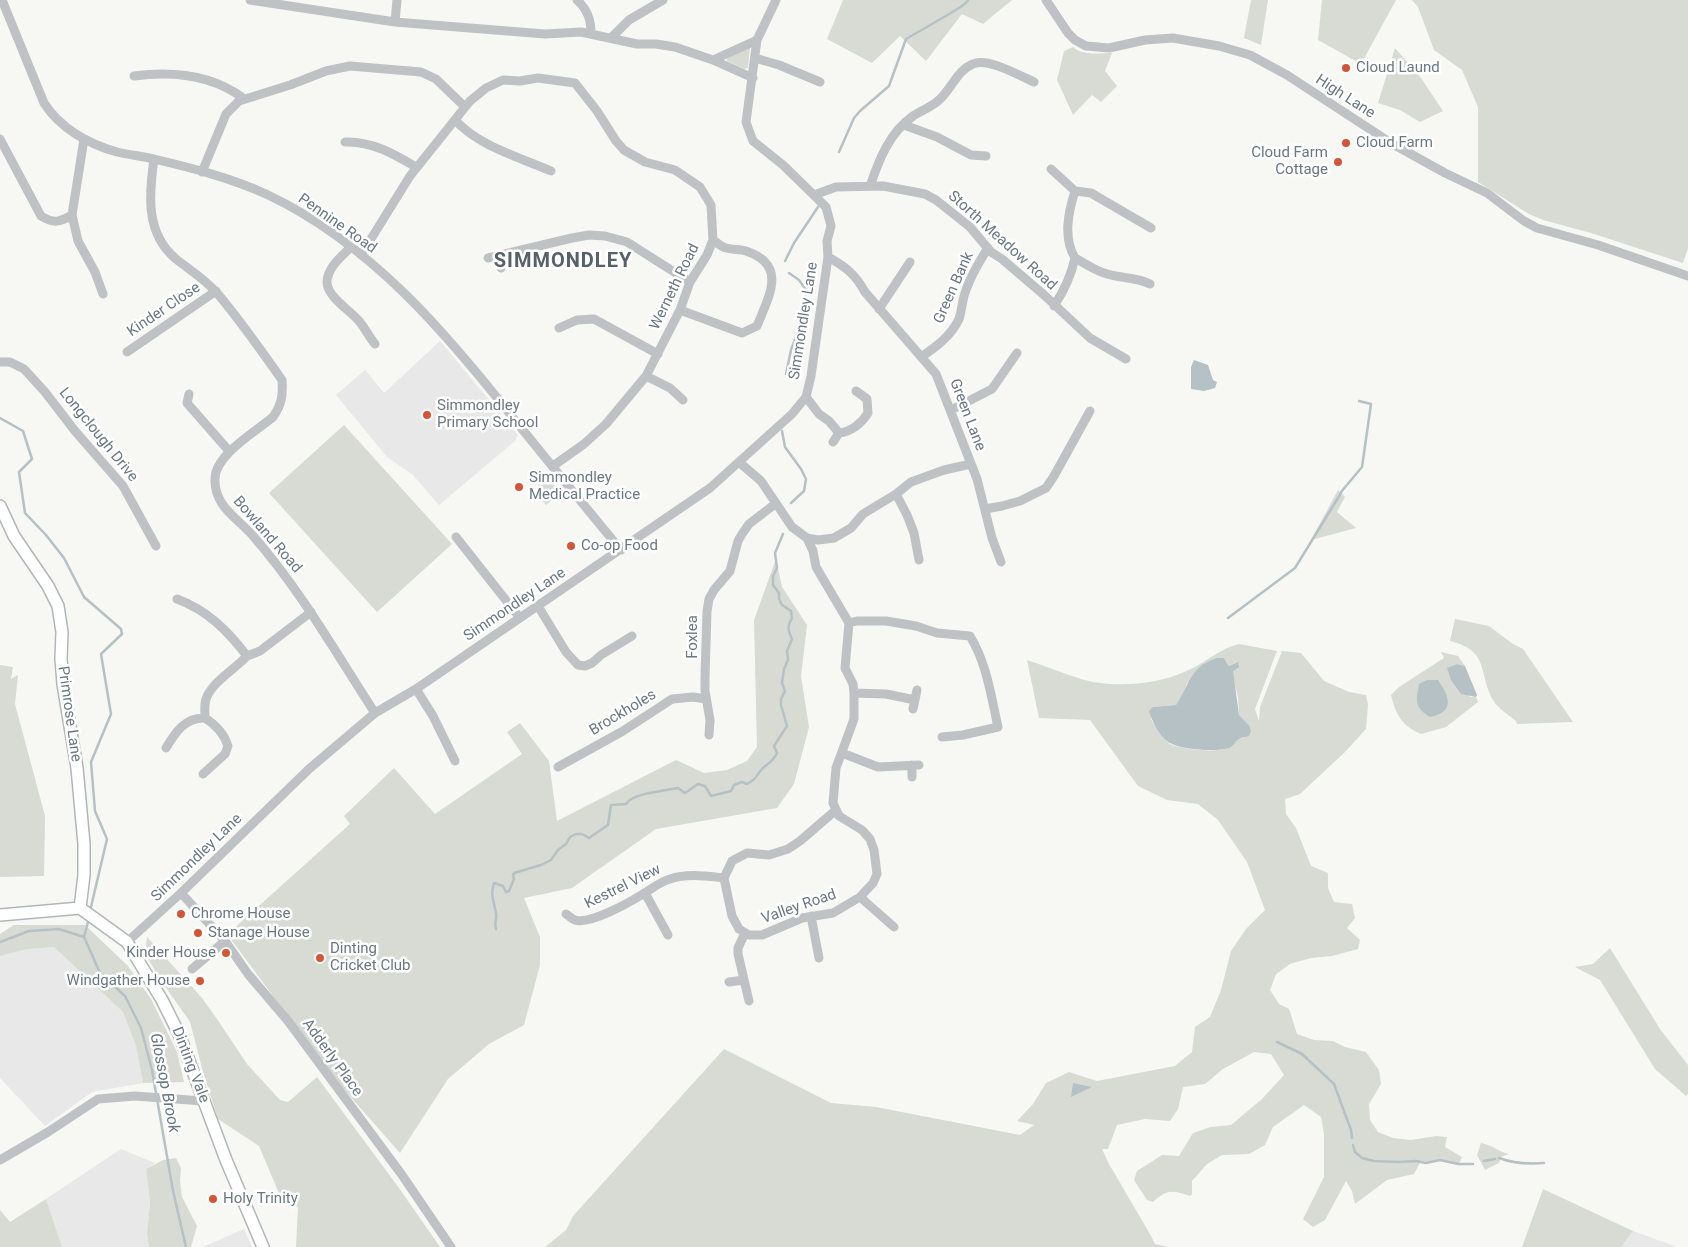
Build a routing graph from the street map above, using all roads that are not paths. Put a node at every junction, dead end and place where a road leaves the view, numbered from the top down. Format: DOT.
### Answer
graph roads {
  1 [pos="2,0"];
  2 [pos="250,0"];
  3 [pos="397,0"];
  4 [pos="577,0"];
  5 [pos="663,0"];
  6 [pos="776,0"];
  7 [pos="1046,0"];
  8 [pos="395,22"];
  9 [pos="591,34"];
  10 [pos="611,38"];
  11 [pos="757,40"];
  12 [pos="755,58"];
  13 [pos="713,60"];
  14 [pos="134,76"];
  15 [pos="752,78"];
  16 [pos="820,82"];
  17 [pos="1034,82"];
  18 [pos="243,98"];
  19 [pos="465,107"];
  20 [pos="455,120"];
  21 [pos="904,125"];
  22 [pos="0,139"];
  23 [pos="84,139"];
  24 [pos="345,142"];
  25 [pos="986,156"];
  26 [pos="154,159"];
  27 [pos="416,167"];
  28 [pos="1051,169"];
  29 [pos="551,171"];
  30 [pos="202,172"];
  31 [pos="870,186"];
  32 [pos="1075,191"];
  33 [pos="814,194"];
  34 [pos="72,215"];
  35 [pos="1151,228"];
  36 [pos="712,240"];
  37 [pos="351,247"];
  38 [pos="988,248"];
  39 [pos="361,255"];
  40 [pos="498,255"];
  41 [pos="828,257"];
  42 [pos="488,258"];
  43 [pos="1075,258"];
  44 [pos="910,262"];
  45 [pos="501,268"];
  46 [pos="1688,276"];
  47 [pos="690,282"];
  48 [pos="1150,284"];
  49 [pos="216,291"];
  50 [pos="103,294"];
  51 [pos="1054,306"];
  52 [pos="879,309"];
  53 [pos="680,310"];
  54 [pos="559,328"];
  55 [pos="374,344"];
  56 [pos="127,352"];
  57 [pos="1017,353"];
  58 [pos="658,354"];
  59 [pos="921,357"];
  60 [pos="1126,359"];
  61 [pos="0,362"];
  62 [pos="646,376"];
  63 [pos="856,391"];
  64 [pos="189,394"];
  65 [pos="806,397"];
  66 [pos="683,400"];
  67 [pos="951,410"];
  68 [pos="1090,411"];
  69 [pos="839,433"];
  70 [pos="833,442"];
  71 [pos="229,451"];
  72 [pos="740,463"];
  73 [pos="971,464"];
  74 [pos="553,466"];
  75 [pos="896,494"];
  76 [pos="775,504"];
  77 [pos="0,506"];
  78 [pos="985,509"];
  79 [pos="456,537"];
  80 [pos="807,538"];
  81 [pos="156,546"];
  82 [pos="621,550"];
  83 [pos="919,560"];
  84 [pos="1001,562"];
  85 [pos="177,599"];
  86 [pos="538,606"];
  87 [pos="311,612"];
  88 [pos="520,618"];
  89 [pos="849,623"];
  90 [pos="632,636"];
  91 [pos="247,656"];
  92 [pos="416,689"];
  93 [pos="917,690"];
  94 [pos="854,693"];
  95 [pos="706,699"];
  96 [pos="375,713"];
  97 [pos="205,718"];
  98 [pos="709,734"];
  99 [pos="942,737"];
  100 [pos="166,748"];
  101 [pos="842,753"];
  102 [pos="455,761"];
  103 [pos="558,767"];
  104 [pos="203,774"];
  105 [pos="912,777"];
  106 [pos="836,810"];
  107 [pos="724,878"];
  108 [pos="181,893"];
  109 [pos="645,894"];
  110 [pos="860,897"];
  111 [pos="80,908"];
  112 [pos="566,914"];
  113 [pos="0,915"];
  114 [pos="811,916"];
  115 [pos="894,927"];
  116 [pos="745,933"];
  117 [pos="668,935"];
  118 [pos="225,941"];
  119 [pos="127,942"];
  120 [pos="819,958"];
  121 [pos="192,970"];
  122 [pos="744,980"];
  123 [pos="729,982"];
  124 [pos="749,1001"];
  125 [pos="203,1101"];
  126 [pos="0,1160"];
  127 [pos="263,1247"];
  128 [pos="451,1247"];
  1 -- 23 [label="street, Pennine Road"];
  2 -- 8 [label="street"];
  3 -- 8 [label="street"];
  4 -- 9 [label="street"];
  5 -- 10 [label="street"];
  6 -- 11 [label="street"];
  7 -- 46 [label="street, High Lane"];
  8 -- 9 [label="street"];
  9 -- 10 [label="street"];
  10 -- 13 [label="street"];
  11 -- 12 [label="street, Simmondley Lane"];
  11 -- 13 [label="street"];
  12 -- 15 [label="street, Simmondley Lane"];
  12 -- 16 [label="street"];
  13 -- 15 [label="street"];
  14 -- 18 [label="street"];
  15 -- 33 [label="street, Simmondley Lane"];
  17 -- 21 [label="street"];
  18 -- 19 [label="street"];
  18 -- 30 [label="street"];
  19 -- 20 [label="street, Werneth Road"];
  19 -- 36 [label="street, Werneth Road"];
  20 -- 27 [label="street, Werneth Road"];
  20 -- 29 [label="street"];
  21 -- 25 [label="street"];
  21 -- 31 [label="street"];
  22 -- 34 [label="street"];
  23 -- 26 [label="street, Pennine Road"];
  23 -- 34 [label="street"];
  24 -- 27 [label="street"];
  26 -- 30 [label="street, Pennine Road"];
  26 -- 49 [label="street, Bowland Road"];
  27 -- 39 [label="street, Werneth Road"];
  28 -- 32 [label="street"];
  30 -- 37 [label="street, Pennine Road"];
  31 -- 33 [label="street, Storth Meadow Road"];
  31 -- 38 [label="street, Storth Meadow Road"];
  32 -- 35 [label="street"];
  32 -- 43 [label="street"];
  33 -- 41 [label="street, Simmondley Lane"];
  34 -- 50 [label="street"];
  36 -- 47 [label="street, Werneth Road"];
  36 -- 53 [label="street"];
  37 -- 39 [label="street, Pennine Road"];
  37 -- 55 [label="street"];
  38 -- 51 [label="street, Storth Meadow Road"];
  38 -- 59 [label="street, Green Bank"];
  39 -- 74 [label="street, Pennine Road"];
  40 -- 42 [label="street"];
  40 -- 45 [label="street"];
  40 -- 47 [label="street"];
  41 -- 52 [label="street, Green Lane"];
  41 -- 65 [label="street, Simmondley Lane"];
  43 -- 48 [label="street"];
  43 -- 51 [label="street"];
  44 -- 52 [label="street"];
  47 -- 53 [label="street, Werneth Road"];
  49 -- 56 [label="street, Kinder Close"];
  49 -- 71 [label="street, Bowland Road"];
  51 -- 60 [label="street, Storth Meadow Road"];
  52 -- 59 [label="street, Green Lane"];
  53 -- 58 [label="street, Werneth Road"];
  54 -- 58 [label="street"];
  57 -- 67 [label="street"];
  58 -- 62 [label="street, Werneth Road"];
  59 -- 67 [label="street, Green Lane"];
  61 -- 81 [label="street, Longclough Drive"];
  62 -- 66 [label="street"];
  62 -- 74 [label="street, Werneth Road"];
  63 -- 69 [label="street"];
  64 -- 71 [label="street"];
  65 -- 69 [label="street"];
  65 -- 72 [label="street, Simmondley Lane"];
  67 -- 73 [label="street, Green Lane"];
  68 -- 78 [label="street"];
  69 -- 70 [label="street"];
  71 -- 87 [label="street, Bowland Road"];
  72 -- 76 [label="street"];
  72 -- 82 [label="street, Simmondley Lane"];
  73 -- 75 [label="street"];
  73 -- 78 [label="street, Green Lane"];
  74 -- 82 [label="street, Pennine Road"];
  75 -- 80 [label="street"];
  75 -- 83 [label="street"];
  76 -- 80 [label="street"];
  76 -- 95 [label="street, Foxlea"];
  77 -- 111 [label="main road, Primrose Lane"];
  78 -- 84 [label="street, Green Lane"];
  79 -- 88 [label="street"];
  80 -- 89 [label="street"];
  82 -- 86 [label="street, Simmondley Lane"];
  85 -- 91 [label="street"];
  86 -- 88 [label="street, Simmondley Lane"];
  86 -- 90 [label="street"];
  87 -- 91 [label="street"];
  87 -- 96 [label="street, Bowland Road"];
  88 -- 92 [label="street, Simmondley Lane"];
  89 -- 94 [label="street"];
  89 -- 99 [label="street"];
  91 -- 97 [label="street"];
  92 -- 96 [label="street, Simmondley Lane"];
  92 -- 102 [label="street"];
  93 -- 94 [label="street"];
  94 -- 101 [label="street"];
  95 -- 98 [label="street, Foxlea"];
  95 -- 103 [label="street, Brockholes"];
  96 -- 108 [label="street, Simmondley Lane"];
  97 -- 100 [label="street"];
  97 -- 104 [label="street"];
  101 -- 105 [label="street"];
  101 -- 106 [label="street"];
  106 -- 107 [label="street"];
  106 -- 110 [label="street, Valley Road"];
  107 -- 109 [label="street, Kestrel View"];
  107 -- 116 [label="street, Valley Road"];
  108 -- 118 [label="street, Adderly Place"];
  108 -- 119 [label="street, Simmondley Lane"];
  109 -- 112 [label="street, Kestrel View"];
  109 -- 117 [label="street"];
  110 -- 114 [label="street, Valley Road"];
  110 -- 115 [label="street"];
  111 -- 113 [label="main road"];
  111 -- 119 [label="main road, Dinting Vale"];
  114 -- 116 [label="street, Valley Road"];
  114 -- 120 [label="street"];
  116 -- 122 [label="street"];
  118 -- 121 [label="street"];
  118 -- 128 [label="street, Adderly Place"];
  119 -- 125 [label="main road, Dinting Vale"];
  122 -- 123 [label="street"];
  122 -- 124 [label="street"];
  125 -- 126 [label="street"];
  125 -- 127 [label="main road, Dinting Vale"];
}
